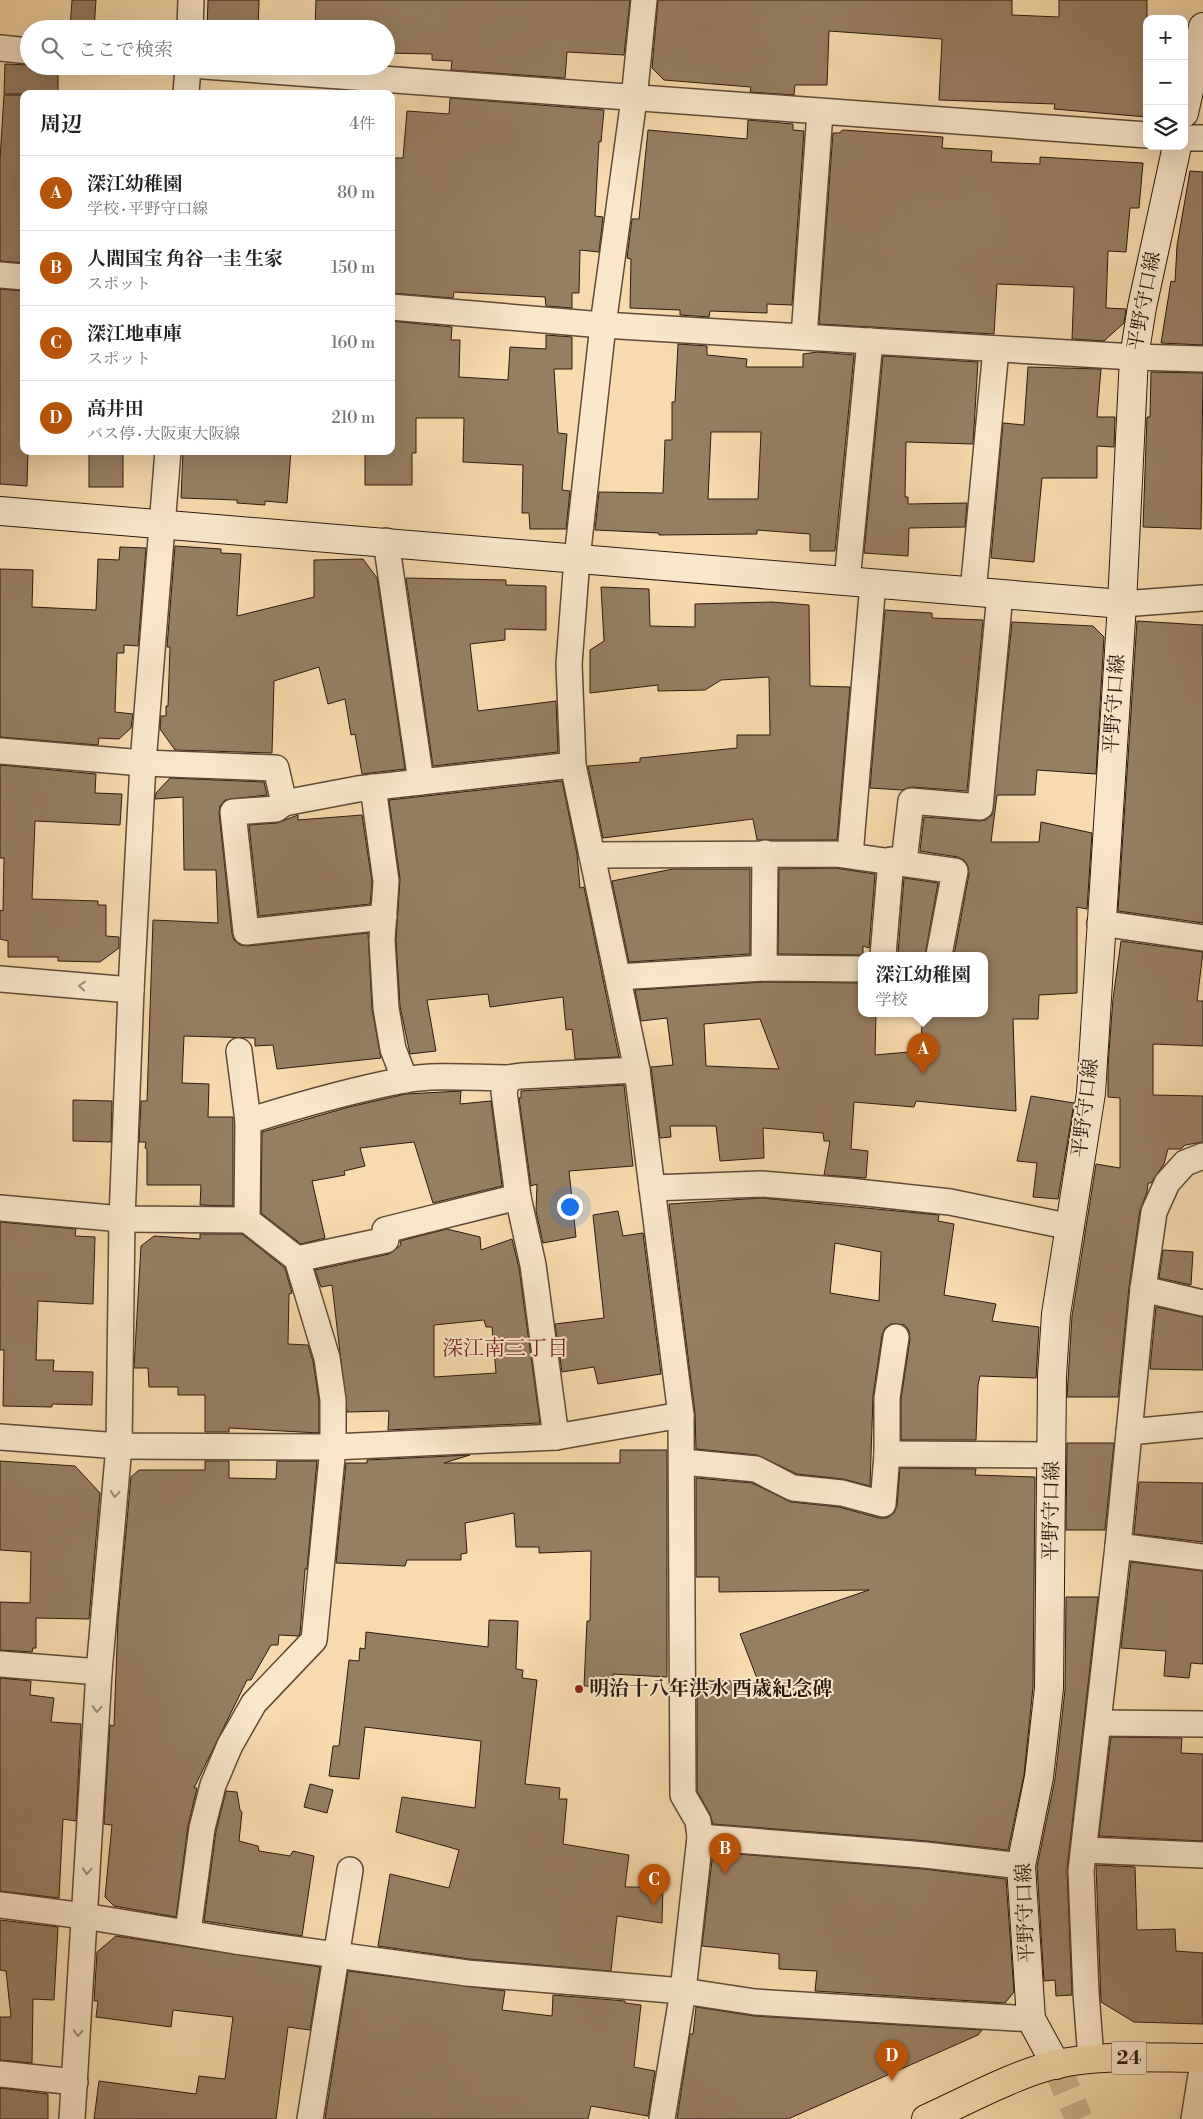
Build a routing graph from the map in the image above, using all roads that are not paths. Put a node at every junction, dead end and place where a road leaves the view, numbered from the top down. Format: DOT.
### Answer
graph roads {
  1 [pos="191,0"];
  2 [pos="644,0"];
  3 [pos="190,20"];
  4 [pos="1203,27"];
  5 [pos="0,48"];
  6 [pos="20,50"];
  7 [pos="187,75"];
  8 [pos="321,75"];
  9 [pos="186,90"];
  10 [pos="634,99"];
  11 [pos="1186,105"];
  12 [pos="820,112"];
  13 [pos="1143,136"];
  14 [pos="1188,138"];
  15 [pos="1203,138"];
  16 [pos="1176,150"];
  17 [pos="0,276"];
  18 [pos="20,277"];
  19 [pos="395,307"];
  20 [pos="603,325"];
  21 [pos="804,337"];
  22 [pos="870,341"];
  23 [pos="996,349"];
  24 [pos="1134,357"];
  25 [pos="1203,359"];
  26 [pos="168,455"];
  27 [pos="0,511"];
  28 [pos="164,524"];
  29 [pos="386,541"];
  30 [pos="577,560"];
  31 [pos="860,582"];
  32 [pos="973,592"];
  33 [pos="1000,594"];
  34 [pos="1203,598"];
  35 [pos="1122,604"];
  36 [pos="0,751"];
  37 [pos="143,763"];
  38 [pos="573,765"];
  39 [pos="421,782"];
  40 [pos="373,787"];
  41 [pos="284,803"];
  42 [pos="765,853"];
  43 [pos="592,855"];
  44 [pos="850,855"];
  45 [pos="898,861"];
  46 [pos="384,917"];
  47 [pos="1100,924"];
  48 [pos="1203,938"];
  49 [pos="883,952"];
  50 [pos="940,952"];
  51 [pos="764,968"];
  52 [pos="858,969"];
  53 [pos="618,977"];
  54 [pos="0,979"];
  55 [pos="131,990"];
  56 [pos="239,1051"];
  57 [pos="637,1070"];
  58 [pos="508,1078"];
  59 [pos="405,1080"];
  60 [pos="248,1121"];
  61 [pos="1203,1156"];
  62 [pos="652,1188"];
  63 [pos="518,1197"];
  64 [pos="0,1208"];
  65 [pos="122,1219"];
  66 [pos="246,1220"];
  67 [pos="1070,1227"];
  68 [pos="297,1259"];
  69 [pos="1142,1289"];
  70 [pos="1203,1303"];
  71 [pos="896,1337"];
  72 [pos="681,1415"];
  73 [pos="1203,1425"];
  74 [pos="1129,1432"];
  75 [pos="0,1437"];
  76 [pos="556,1437"];
  77 [pos="119,1446"];
  78 [pos="333,1447"];
  79 [pos="887,1454"];
  80 [pos="1052,1455"];
  81 [pos="683,1462"];
  82 [pos="1118,1546"];
  83 [pos="1203,1557"];
  84 [pos="0,1664"];
  85 [pos="99,1672"];
  86 [pos="1099,1723"];
  87 [pos="1203,1724"];
  88 [pos="700,1837"];
  89 [pos="1084,1850"];
  90 [pos="1203,1855"];
  91 [pos="1021,1866"];
  92 [pos="350,1870"];
  93 [pos="0,1905"];
  94 [pos="84,1916"];
  95 [pos="188,1932"];
  96 [pos="338,1955"];
  97 [pos="683,1991"];
  98 [pos="1031,2019"];
  99 [pos="1203,2058"];
  100 [pos="1091,2059"];
  101 [pos="1203,2063"];
  102 [pos="1056,2065"];
  103 [pos="0,2074"];
  104 [pos="75,2082"];
  105 [pos="72,2119"];
  106 [pos="310,2119"];
  107 [pos="662,2119"];
  108 [pos="926,2119"];
  109 [pos="1194,2119"];
  1 -- 3 [label="street"];
  2 -- 10 [label="street"];
  4 -- 11 [label="main road"];
  5 -- 6 [label="street"];
  7 -- 9 [label="street"];
  8 -- 10 [label="street"];
  10 -- 12 [label="street"];
  10 -- 20 [label="street"];
  12 -- 13 [label="street"];
  12 -- 21 [label="street"];
  14 -- 15 [label="street"];
  16 -- 24 [label="main road, 平野守口線"];
  17 -- 18 [label="street"];
  19 -- 20 [label="street"];
  20 -- 21 [label="street"];
  20 -- 30 [label="street"];
  21 -- 22 [label="street"];
  22 -- 23 [label="street"];
  22 -- 31 [label="street"];
  23 -- 24 [label="street"];
  23 -- 32 [label="street"];
  24 -- 25 [label="street"];
  24 -- 35 [label="main road, 平野守口線"];
  26 -- 28 [label="street"];
  27 -- 28 [label="main road"];
  28 -- 29 [label="main road"];
  28 -- 37 [label="street"];
  29 -- 30 [label="main road"];
  29 -- 39 [label="street"];
  30 -- 31 [label="main road"];
  30 -- 38 [label="street"];
  31 -- 32 [label="main road"];
  31 -- 44 [label="street"];
  32 -- 33 [label="main road"];
  33 -- 35 [label="main road"];
  33 -- 45 [label="street"];
  34 -- 35 [label="street"];
  35 -- 47 [label="main road, 平野守口線"];
  36 -- 37 [label="street"];
  37 -- 41 [label="street"];
  37 -- 55 [label="street"];
  38 -- 39 [label="street"];
  38 -- 43 [label="street"];
  39 -- 40 [label="street"];
  40 -- 41 [label="street"];
  40 -- 46 [label="street"];
  41 -- 46 [label="street"];
  42 -- 43 [label="street"];
  42 -- 44 [label="street"];
  42 -- 51 [label="street"];
  43 -- 53 [label="street"];
  44 -- 45 [label="street"];
  45 -- 49 [label="street"];
  45 -- 50 [label="street"];
  46 -- 59 [label="street"];
  47 -- 48 [label="street"];
  47 -- 67 [label="main road, 平野守口線"];
  51 -- 52 [label="street"];
  51 -- 53 [label="street"];
  53 -- 57 [label="street"];
  55 -- 54 [label="street, one-way"];
  55 -- 65 [label="street"];
  56 -- 60 [label="street"];
  57 -- 58 [label="street"];
  57 -- 62 [label="street"];
  58 -- 59 [label="street"];
  58 -- 63 [label="street"];
  59 -- 60 [label="street"];
  60 -- 66 [label="street"];
  61 -- 69 [label="street"];
  62 -- 67 [label="street"];
  62 -- 72 [label="street"];
  63 -- 68 [label="street"];
  63 -- 76 [label="street"];
  64 -- 65 [label="street"];
  65 -- 66 [label="street"];
  65 -- 77 [label="street"];
  66 -- 68 [label="street"];
  67 -- 80 [label="main road, 平野守口線"];
  68 -- 78 [label="street"];
  69 -- 70 [label="street"];
  69 -- 74 [label="street"];
  71 -- 79 [label="street"];
  72 -- 76 [label="street"];
  72 -- 81 [label="street"];
  73 -- 74 [label="street"];
  74 -- 82 [label="street"];
  75 -- 77 [label="street"];
  76 -- 78 [label="street"];
  77 -- 78 [label="street"];
  77 -- 85 [label="street, one-way"];
  78 -- 95 [label="street"];
  79 -- 80 [label="street"];
  79 -- 81 [label="street"];
  80 -- 91 [label="main road, 平野守口線"];
  81 -- 88 [label="street"];
  82 -- 83 [label="street"];
  82 -- 86 [label="street"];
  84 -- 85 [label="street"];
  85 -- 94 [label="street, one-way"];
  86 -- 87 [label="street"];
  86 -- 89 [label="street"];
  88 -- 91 [label="street"];
  88 -- 97 [label="street"];
  89 -- 90 [label="street"];
  89 -- 100 [label="street"];
  91 -- 98 [label="main road, 平野守口線"];
  92 -- 96 [label="street"];
  93 -- 94 [label="street"];
  94 -- 95 [label="street"];
  94 -- 104 [label="street, one-way"];
  95 -- 96 [label="street"];
  96 -- 97 [label="street"];
  96 -- 106 [label="street"];
  97 -- 98 [label="street"];
  97 -- 107 [label="street"];
  98 -- 102 [label="main road, 平野守口線"];
  99 -- 100 [label="main road, 24"];
  100 -- 102 [label="main road, 24"];
  101 -- 109 [label="street"];
  102 -- 108 [label="main road, 24"];
  103 -- 104 [label="street"];
  104 -- 105 [label="street"];
}
